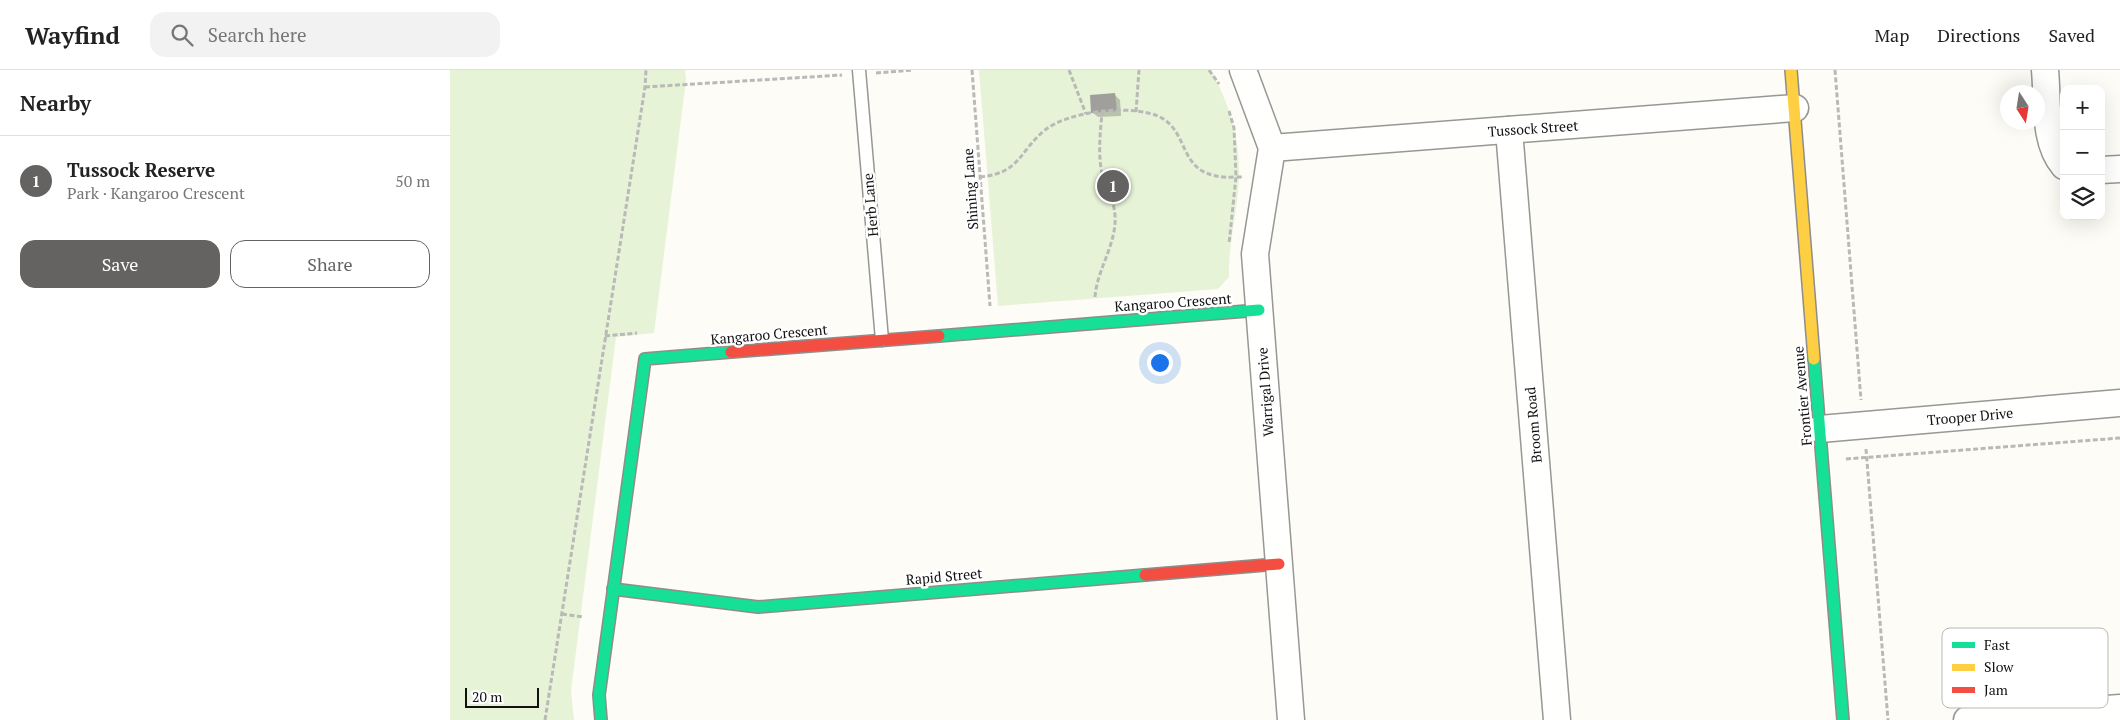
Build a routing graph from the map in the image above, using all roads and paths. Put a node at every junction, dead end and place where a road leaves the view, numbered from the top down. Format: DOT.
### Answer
graph roads {
  1 [pos="646,70"];
  2 [pos="913,70"];
  3 [pos="972,70"];
  4 [pos="1069,70"];
  5 [pos="1138,70"];
  6 [pos="1243,70"];
  7 [pos="1792,70"];
  8 [pos="1835,70"];
  9 [pos="2045,70"];
  10 [pos="859,72"];
  11 [pos="645,87"];
  12 [pos="1795,108"];
  13 [pos="1136,112"];
  14 [pos="1102,113"];
  15 [pos="1086,114"];
  16 [pos="1509,130"];
  17 [pos="1272,148"];
  18 [pos="2060,162"];
  19 [pos="2120,169"];
  20 [pos="2105,170"];
  21 [pos="980,177"];
  22 [pos="1229,246"];
  23 [pos="1105,297"];
  24 [pos="1095,298"];
  25 [pos="1086,299"];
  26 [pos="1000,306"];
  27 [pos="981,307"];
  28 [pos="990,307"];
  29 [pos="1259,310"];
  30 [pos="882,340"];
  31 [pos="2120,403"];
  32 [pos="1863,425"];
  33 [pos="1820,429"];
  34 [pos="2120,438"];
  35 [pos="1867,457"];
  36 [pos="1823,461"];
  37 [pos="1279,564"];
  38 [pos="613,588"];
  39 [pos="2120,708"];
  40 [pos="545,720"];
  41 [pos="601,720"];
  42 [pos="1291,720"];
  43 [pos="1557,720"];
  44 [pos="1843,720"];
  45 [pos="1888,720"];
  46 [pos="1967,720"];
  1 -- 11 [label="path"];
  2 -- 10 [label="path"];
  3 -- 21 [label="path, Shining Lane"];
  4 -- 15 [label="path"];
  5 -- 13 [label="path"];
  6 -- 17 [label="street, Warrigal Drive"];
  7 -- 12 [label="street, Frontier Avenue"];
  8 -- 32 [label="path"];
  9 -- 18 [label="street"];
  10 -- 11 [label="path"];
  10 -- 30 [label="lane, Herb Lane"];
  11 -- 40 [label="path"];
  12 -- 16 [label="street, Tussock Street"];
  12 -- 33 [label="street, Frontier Avenue"];
  13 -- 14 [label="path"];
  13 -- 22 [label="path"];
  14 -- 15 [label="path"];
  14 -- 24 [label="path"];
  15 -- 21 [label="path"];
  16 -- 17 [label="street, Tussock Street"];
  16 -- 43 [label="street, Broom Road"];
  17 -- 29 [label="street, Warrigal Drive"];
  19 -- 20 [label="street"];
  21 -- 28 [label="path, Shining Lane"];
  23 -- 24 [label="path"];
  24 -- 25 [label="path"];
  26 -- 28 [label="path"];
  27 -- 28 [label="path"];
  29 -- 30 [label="street, Kangaroo Crescent"];
  29 -- 37 [label="street, Warrigal Drive"];
  30 -- 38 [label="street, Kangaroo Crescent"];
  31 -- 32 [label="street, Trooper Drive"];
  32 -- 33 [label="street, Trooper Drive"];
  32 -- 35 [label="path"];
  33 -- 36 [label="street, Frontier Avenue"];
  34 -- 35 [label="path"];
  35 -- 36 [label="path"];
  35 -- 45 [label="path"];
  36 -- 44 [label="street, Frontier Avenue"];
  37 -- 38 [label="street, Rapid Street"];
  37 -- 42 [label="street, Warrigal Drive"];
  38 -- 41 [label="street, Kangaroo Crescent"];
  39 -- 46 [label="street"];
}
